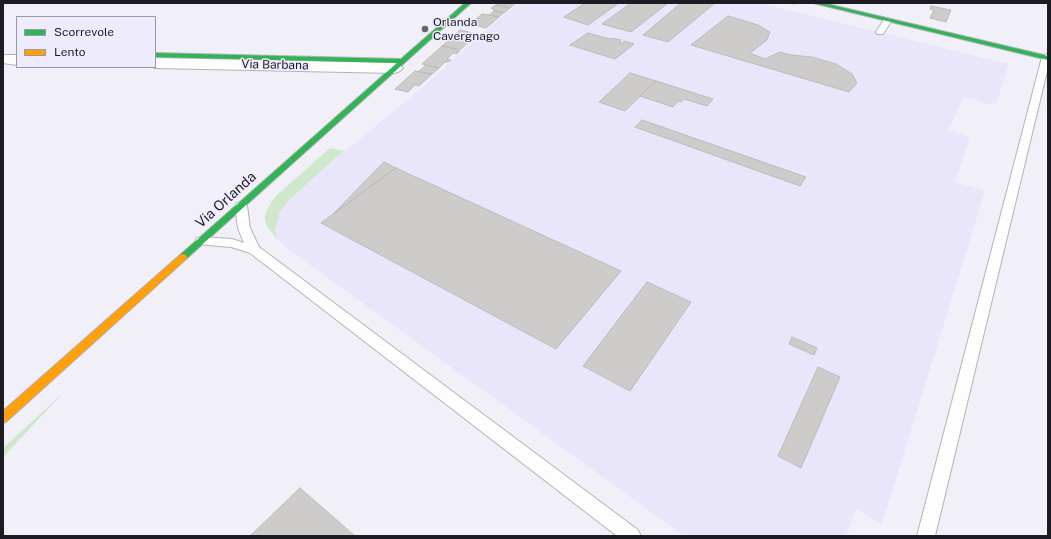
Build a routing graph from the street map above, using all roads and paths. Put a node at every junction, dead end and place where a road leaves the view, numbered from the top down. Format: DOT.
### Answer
graph roads {
  1 [pos="468,3"];
  2 [pos="816,3"];
  3 [pos="888,20"];
  4 [pos="880,32"];
  5 [pos="3,52"];
  6 [pos="16,52"];
  7 [pos="156,55"];
  8 [pos="1047,58"];
  9 [pos="3,60"];
  10 [pos="16,60"];
  11 [pos="156,63"];
  12 [pos="399,64"];
  13 [pos="241,206"];
  14 [pos="201,241"];
  15 [pos="254,250"];
  16 [pos="3,418"];
  17 [pos="632,536"];
  18 [pos="926,536"];
  1 -- 12 [label="main road, Via Orlanda"];
  2 -- 3 [label="main road"];
  3 -- 4 [label="lane"];
  3 -- 8 [label="main road"];
  5 -- 6 [label="street"];
  7 -- 12 [label="main road"];
  8 -- 18 [label="lane"];
  9 -- 10 [label="street"];
  11 -- 12 [label="street, Via Barbana"];
  12 -- 13 [label="main road, Via Orlanda"];
  13 -- 14 [label="main road, Via Orlanda"];
  13 -- 15 [label="lane"];
  14 -- 15 [label="lane"];
  14 -- 16 [label="main road, Via Orlanda"];
  15 -- 17 [label="lane"];
}
